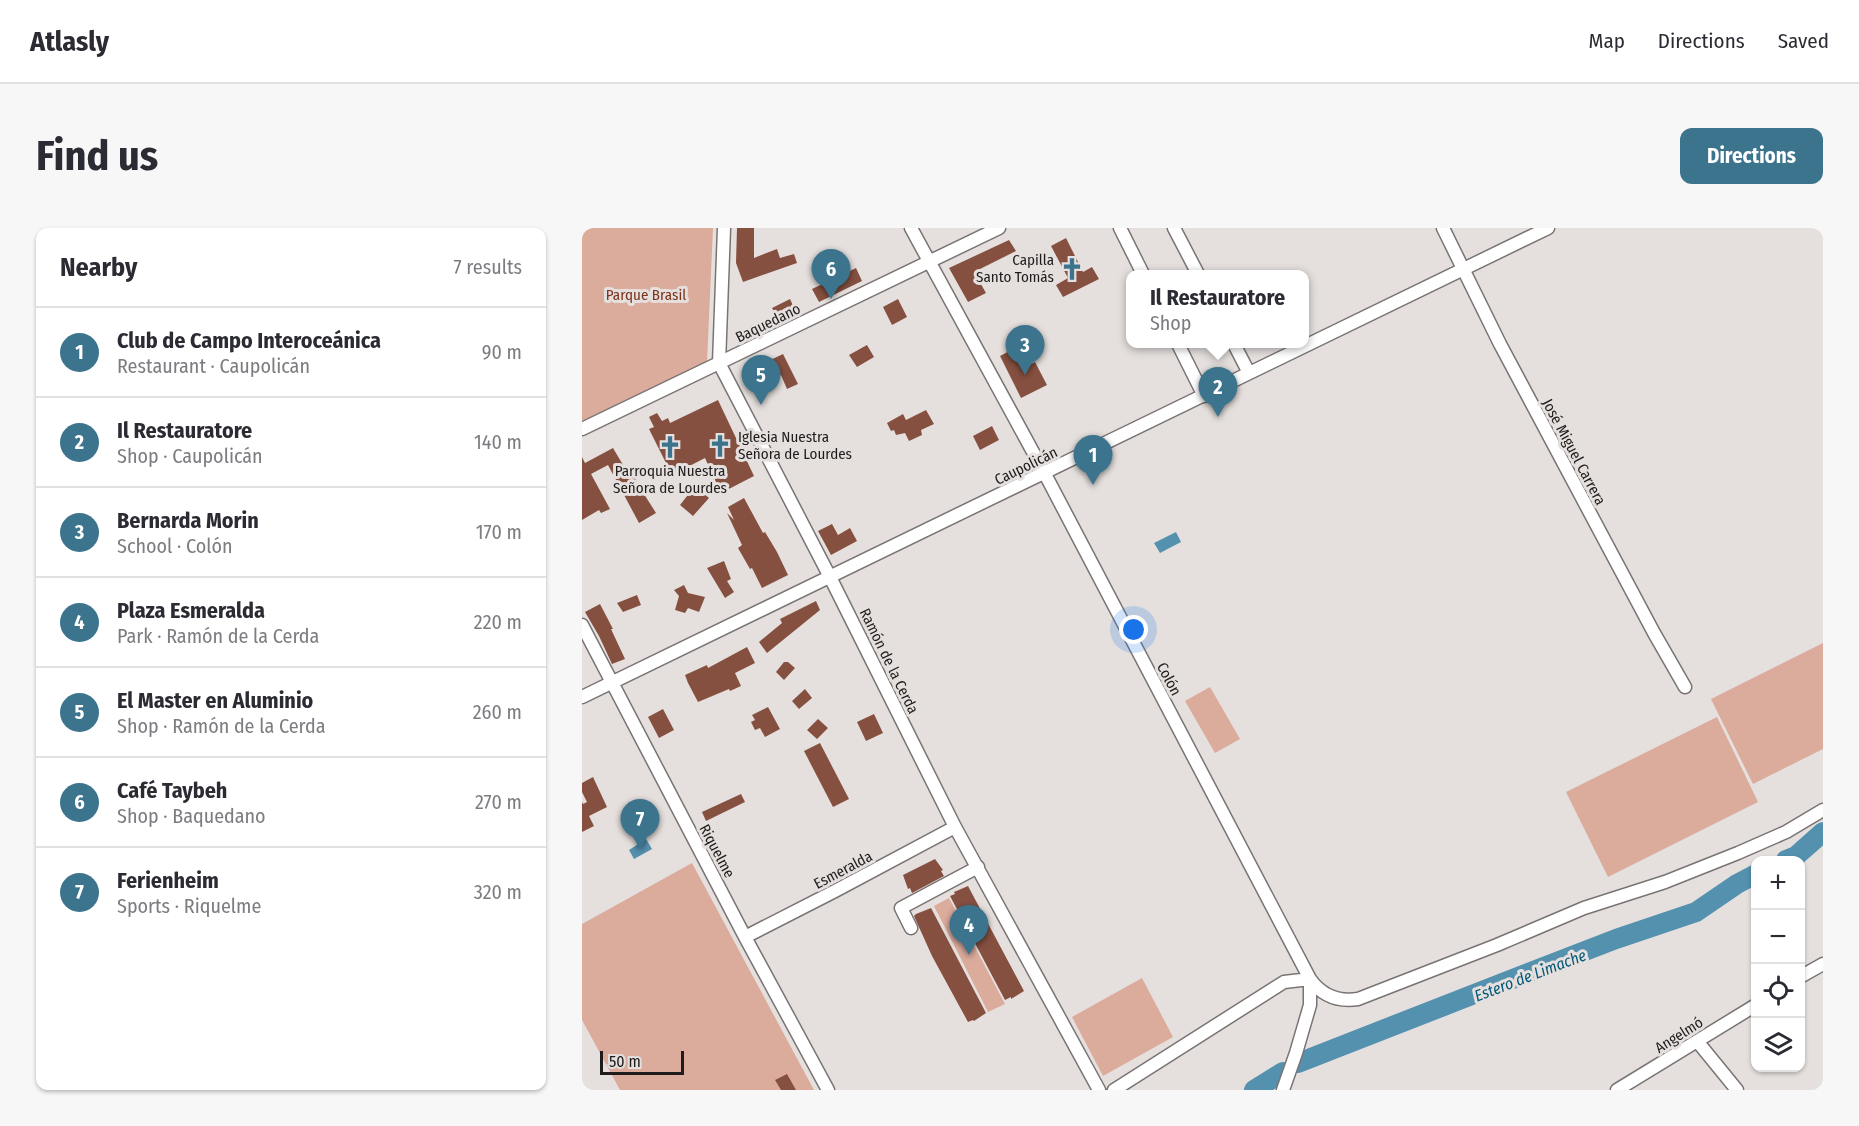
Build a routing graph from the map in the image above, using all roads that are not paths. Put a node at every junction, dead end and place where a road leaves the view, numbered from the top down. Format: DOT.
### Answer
graph roads {
  1 [pos="724,228"];
  2 [pos="911,228"];
  3 [pos="999,228"];
  4 [pos="1120,228"];
  5 [pos="1174,228"];
  6 [pos="1443,228"];
  7 [pos="1548,228"];
  8 [pos="930,261"];
  9 [pos="1464,269"];
  10 [pos="1141,270"];
  11 [pos="1196,270"];
  12 [pos="1309,344"];
  13 [pos="1180,348"];
  14 [pos="1236,348"];
  15 [pos="1301,348"];
  16 [pos="719,363"];
  17 [pos="1249,373"];
  18 [pos="1204,396"];
  19 [pos="582,429"];
  20 [pos="1045,474"];
  21 [pos="830,577"];
  22 [pos="582,626"];
  23 [pos="611,683"];
  24 [pos="1685,687"];
  25 [pos="582,697"];
  26 [pos="1823,810"];
  27 [pos="955,827"];
  28 [pos="978,867"];
  29 [pos="911,928"];
  30 [pos="745,937"];
  31 [pos="1823,964"];
  32 [pos="1805,974"];
  33 [pos="1310,979"];
  34 [pos="1751,1007"];
  35 [pos="1697,1041"];
  36 [pos="828,1090"];
  37 [pos="1099,1090"];
  38 [pos="1114,1090"];
  39 [pos="1283,1090"];
  40 [pos="1617,1090"];
  41 [pos="1737,1090"];
  1 -- 16 [label="street, Ramón de la Cerda"];
  2 -- 8 [label="street, Colón"];
  3 -- 8 [label="street, Baquedano"];
  4 -- 10 [label="street"];
  5 -- 11 [label="street"];
  6 -- 9 [label="street, José Miguel Carrera"];
  7 -- 9 [label="street, Caupolicán"];
  8 -- 16 [label="street, Baquedano"];
  8 -- 20 [label="street, Colón"];
  9 -- 12 [label="street, Caupolicán"];
  9 -- 24 [label="street, José Miguel Carrera"];
  13 -- 18 [label="street"];
  14 -- 17 [label="street"];
  15 -- 17 [label="street, Caupolicán"];
  16 -- 19 [label="street, Baquedano"];
  16 -- 21 [label="street, Ramón de la Cerda"];
  17 -- 18 [label="street, Caupolicán"];
  18 -- 20 [label="street, Caupolicán"];
  20 -- 21 [label="street, Caupolicán"];
  20 -- 33 [label="street, Colón"];
  21 -- 23 [label="street, Caupolicán"];
  21 -- 27 [label="street, Ramón de la Cerda"];
  22 -- 23 [label="street, Riquelme"];
  23 -- 25 [label="street, Caupolicán"];
  23 -- 30 [label="street, Riquelme"];
  26 -- 33 [label="street"];
  27 -- 28 [label="street, Ramón de la Cerda"];
  27 -- 30 [label="street, Esmeralda"];
  28 -- 29 [label="street"];
  28 -- 37 [label="street, Ramón de la Cerda"];
  30 -- 36 [label="street, Riquelme"];
  31 -- 32 [label="street"];
  33 -- 38 [label="street"];
  33 -- 39 [label="street, Colón"];
  34 -- 35 [label="street, Angelmó"];
  35 -- 40 [label="street, Angelmó"];
  35 -- 41 [label="street"];
}
